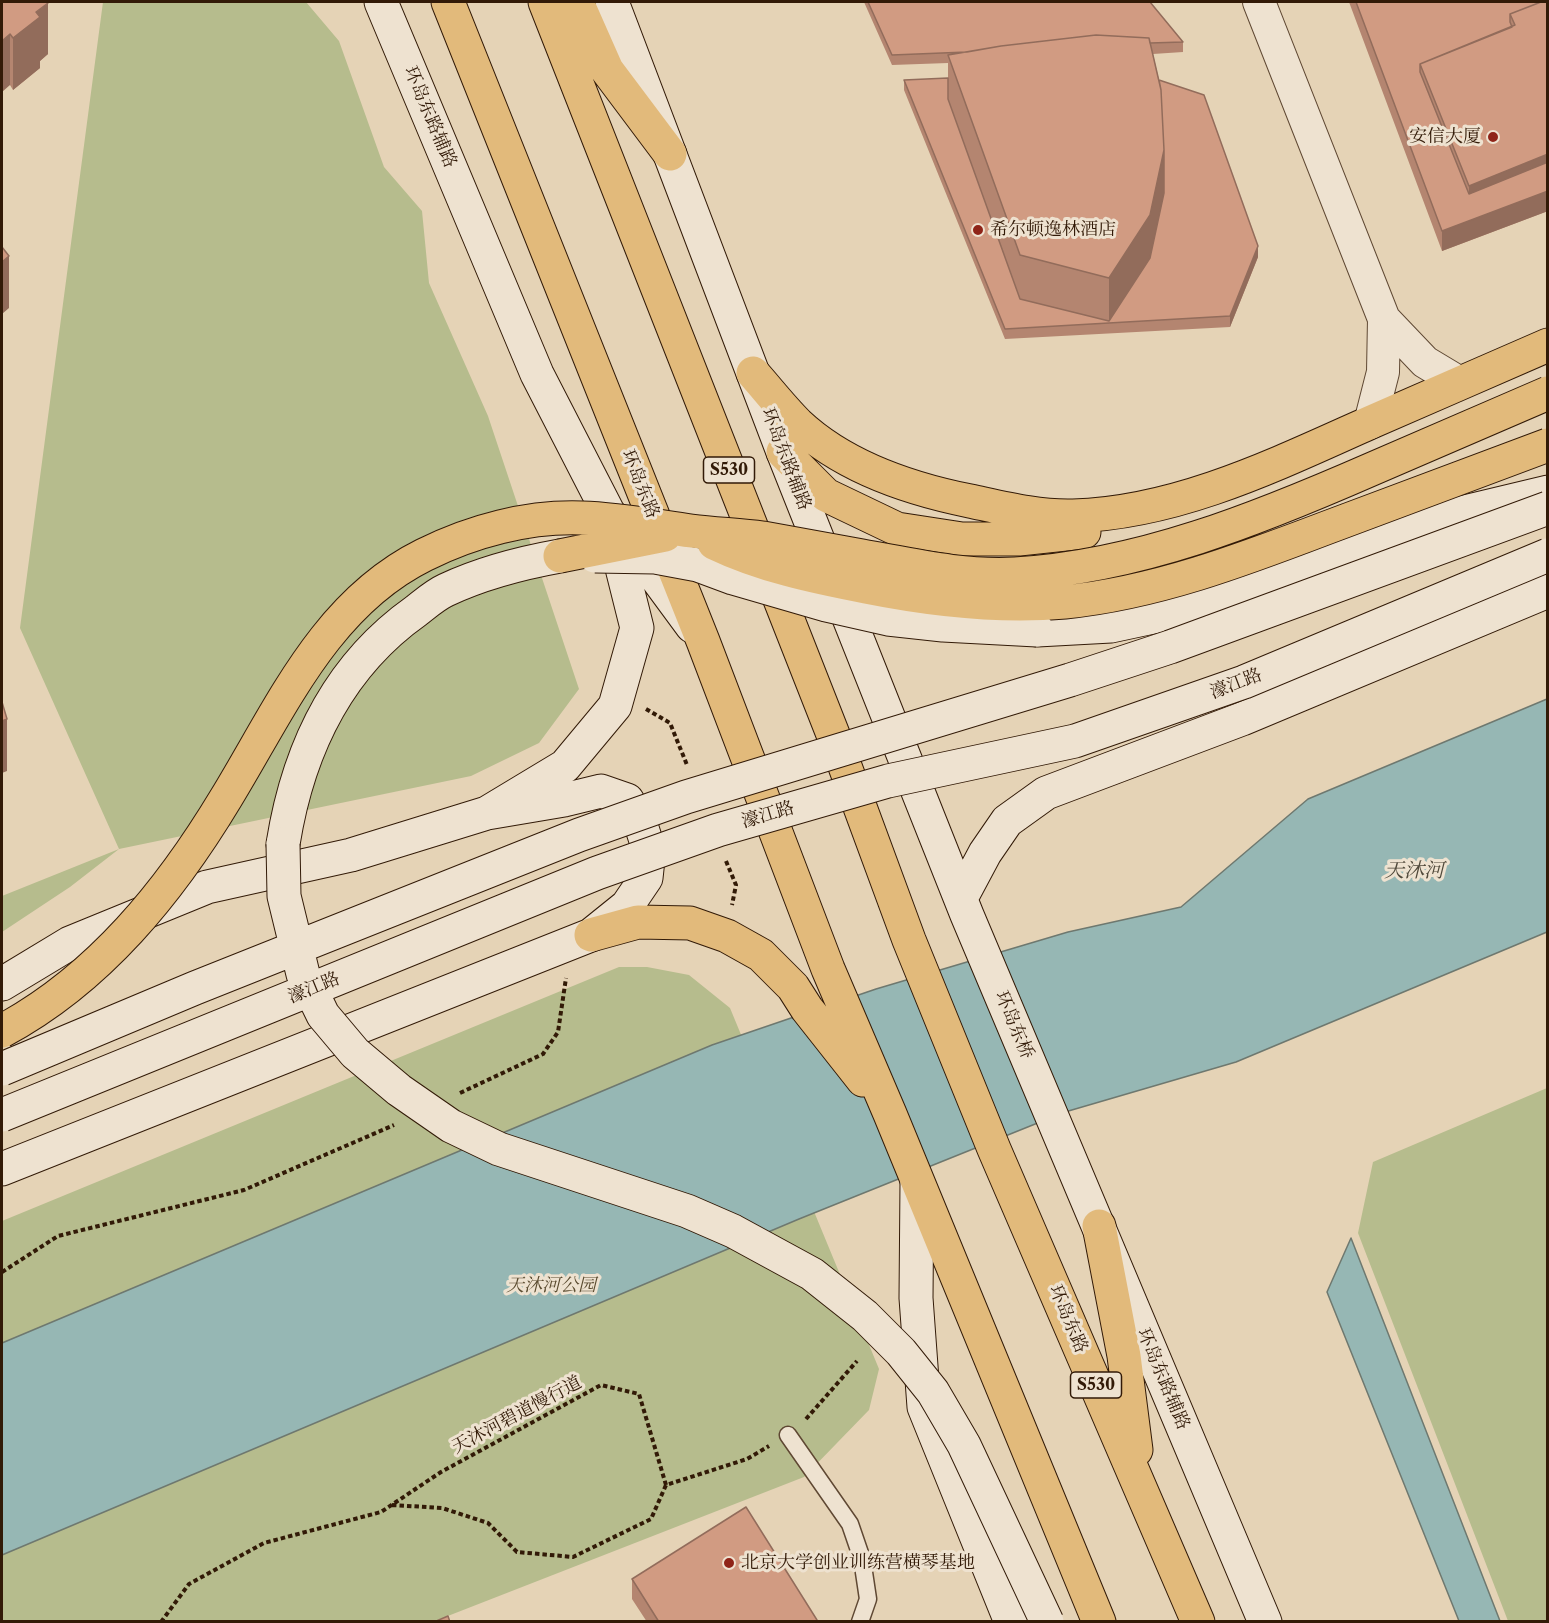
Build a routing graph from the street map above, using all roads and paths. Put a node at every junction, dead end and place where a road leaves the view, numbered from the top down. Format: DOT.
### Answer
graph roads {
  1 [pos="381,2"];
  2 [pos="448,2"];
  3 [pos="545,2"];
  4 [pos="577,2"];
  5 [pos="612,2"];
  6 [pos="1259,2"];
  7 [pos="670,154"];
  8 [pos="1384,319"];
  9 [pos="1548,345"];
  10 [pos="1548,357"];
  11 [pos="753,373"];
  12 [pos="1460,383"];
  13 [pos="1548,393"];
  14 [pos="1370,423"];
  15 [pos="1548,445"];
  16 [pos="783,452"];
  17 [pos="1548,492"];
  18 [pos="1548,508"];
  19 [pos="608,512"];
  20 [pos="687,530"];
  21 [pos="1548,555"];
  22 [pos="560,556"];
  23 [pos="1548,591"];
  24 [pos="703,641"];
  25 [pos="487,813"];
  26 [pos="964,906"];
  27 [pos="591,935"];
  28 [pos="566,978"];
  29 [pos="2,984"];
  30 [pos="2,1031"];
  31 [pos="2,1069"];
  32 [pos="451,1098"];
  33 [pos="890,1114"];
  34 [pos="2,1115"];
  35 [pos="399,1122"];
  36 [pos="1062,1136"];
  37 [pos="2,1168"];
  38 [pos="917,1182"];
  39 [pos="1099,1226"];
  40 [pos="2,1272"];
  41 [pos="857,1361"];
  42 [pos="788,1435"];
  43 [pos="666,1485"];
  44 [pos="1140,1488"];
  45 [pos="391,1505"];
  46 [pos="160,1622"];
  47 [pos="860,1622"];
  48 [pos="1011,1622"];
  49 [pos="1047,1622"];
  50 [pos="1099,1622"];
  51 [pos="1198,1622"];
  52 [pos="1265,1622"];
  1 -- 19 [label="main road, 环岛东路辅路"];
  2 -- 24 [label="main road, 环岛东路"];
  3 -- 44 [label="main road, 环岛东路 / S530"];
  4 -- 7 [label="main road"];
  5 -- 7 [label="main road, 环岛东路辅路"];
  6 -- 8 [label="street"];
  7 -- 11 [label="main road, 环岛东路辅路"];
  8 -- 12 [label="street"];
  8 -- 14 [label="street"];
  9 -- 12 [label="main road"];
  10 -- 16 [label="main road"];
  11 -- 14 [label="main road"];
  11 -- 16 [label="main road, 环岛东路辅路"];
  12 -- 14 [label="main road"];
  13 -- 20 [label="main road, bridge"];
  15 -- 20 [label="main road, bridge"];
  16 -- 26 [label="main road, 环岛东路辅路"];
  17 -- 22 [label="main road, bridge"];
  18 -- 31 [label="main road, bridge"];
  19 -- 24 [label="main road, 环岛东路辅路"];
  19 -- 25 [label="main road"];
  20 -- 22 [label="main road, bridge"];
  20 -- 30 [label="main road, bridge"];
  21 -- 34 [label="main road, 濠江路, bridge"];
  22 -- 49 [label="main road, bridge"];
  23 -- 26 [label="main road"];
  24 -- 33 [label="main road, 环岛东路"];
  25 -- 27 [label="main road"];
  25 -- 29 [label="main road"];
  26 -- 36 [label="main road, 环岛东桥"];
  27 -- 33 [label="main road"];
  27 -- 37 [label="main road"];
  28 -- 32 [label="path"];
  33 -- 38 [label="main road"];
  35 -- 40 [label="path"];
  36 -- 39 [label="main road, 环岛东路辅路"];
  38 -- 48 [label="main road"];
  38 -- 50 [label="main road"];
  39 -- 44 [label="main road"];
  39 -- 52 [label="main road, 环岛东路辅路"];
  41 -- 42 [label="path"];
  42 -- 43 [label="path"];
  42 -- 47 [label="lane"];
  43 -- 45 [label="path"];
  43 -- 45 [label="path, 天沐河碧道慢行道"];
  44 -- 51 [label="main road, 环岛东路 / S530"];
  45 -- 46 [label="path, 天沐河碧道慢行道"];
}
